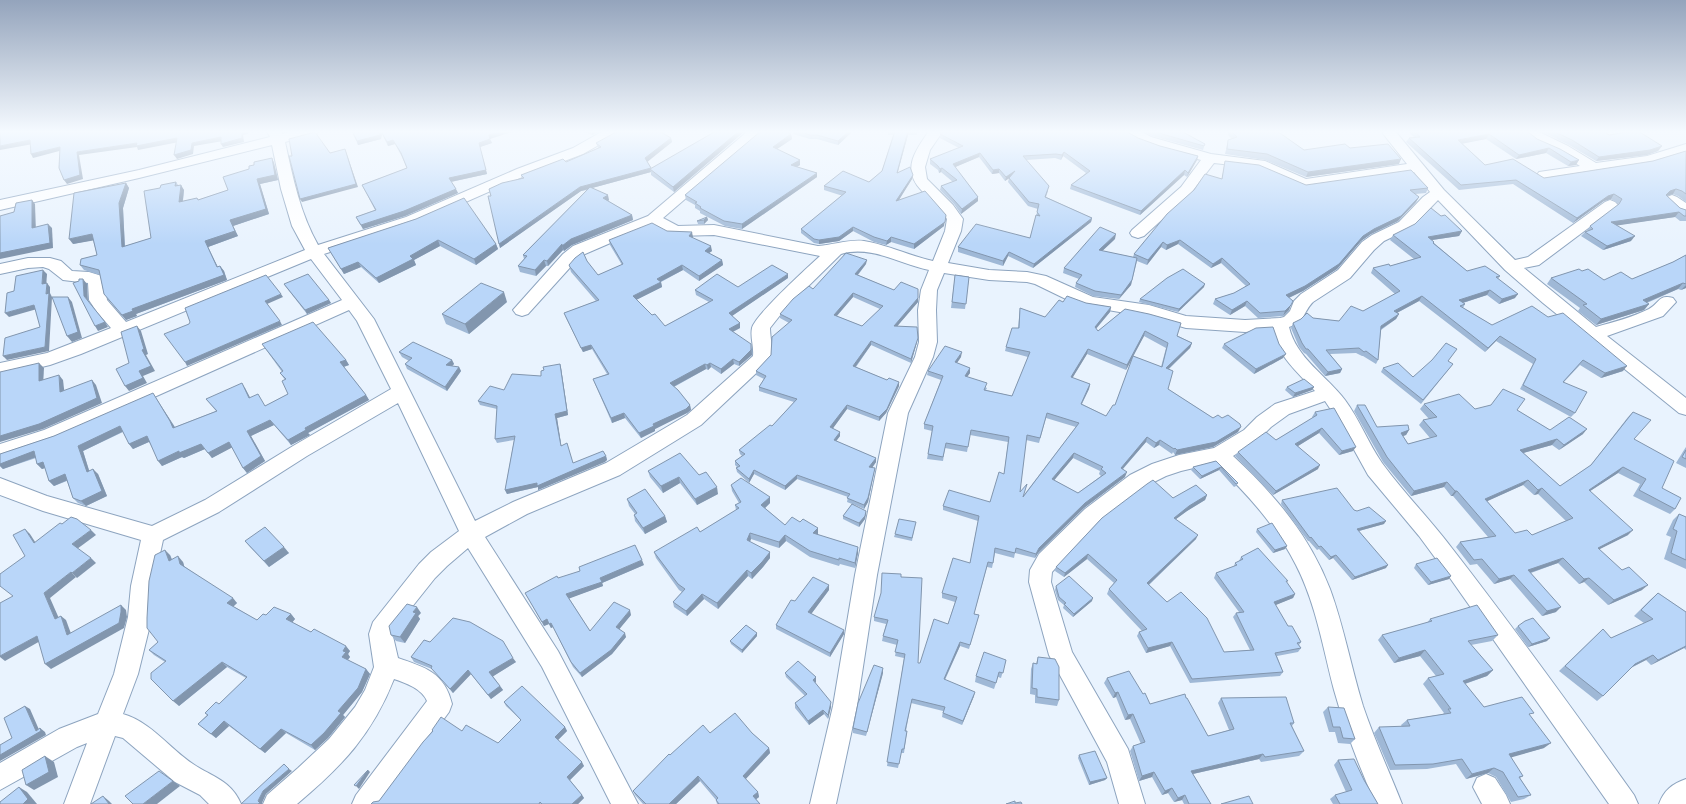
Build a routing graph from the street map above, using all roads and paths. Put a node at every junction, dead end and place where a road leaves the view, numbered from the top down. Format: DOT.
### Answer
graph roads {
  1 [pos="158,169"];
  2 [pos="283,169"];
  3 [pos="531,169"];
  4 [pos="711,169"];
  5 [pos="918,169"];
  6 [pos="1202,169"];
  7 [pos="1272,169"];
  8 [pos="1406,169"];
  9 [pos="1417,169"];
  10 [pos="1590,169"];
  11 [pos="1544,175"];
  12 [pos="1439,193"];
  13 [pos="1672,200"];
  14 [pos="0,205"];
  15 [pos="1610,206"];
  16 [pos="1686,210"];
  17 [pos="653,219"];
  18 [pos="1138,233"];
  19 [pos="835,250"];
  20 [pos="314,252"];
  21 [pos="938,266"];
  22 [pos="1511,266"];
  23 [pos="0,269"];
  24 [pos="1667,302"];
  25 [pos="351,303"];
  26 [pos="522,310"];
  27 [pos="1280,324"];
  28 [pos="123,330"];
  29 [pos="1593,334"];
  30 [pos="0,370"];
  31 [pos="402,392"];
  32 [pos="1329,393"];
  33 [pos="1683,402"];
  34 [pos="0,452"];
  35 [pos="1219,455"];
  36 [pos="0,486"];
  37 [pos="471,534"];
  38 [pos="153,535"];
  39 [pos="386,665"];
  40 [pos="109,722"];
  41 [pos="0,777"];
  42 [pos="1686,792"];
  43 [pos="77,804"];
  44 [pos="228,804"];
  45 [pos="276,804"];
  46 [pos="365,804"];
  47 [pos="625,804"];
  48 [pos="823,804"];
  49 [pos="1132,804"];
  50 [pos="1389,804"];
  51 [pos="1625,804"];
  52 [pos="1672,804"];
  1 -- 14 [label="street"];
  2 -- 20 [label="street"];
  3 -- 20 [label="street"];
  4 -- 17 [label="street"];
  5 -- 21 [label="street"];
  6 -- 18 [label="street"];
  7 -- 8 [label="street"];
  9 -- 12 [label="street"];
  10 -- 11 [label="street"];
  12 -- 22 [label="street"];
  12 -- 27 [label="street"];
  13 -- 16 [label="street"];
  15 -- 22 [label="street"];
  17 -- 19 [label="street"];
  17 -- 26 [label="street"];
  19 -- 21 [label="street"];
  19 -- 37 [label="street"];
  20 -- 25 [label="street"];
  20 -- 28 [label="street"];
  21 -- 27 [label="street"];
  21 -- 48 [label="street"];
  22 -- 29 [label="street"];
  23 -- 28 [label="street"];
  24 -- 29 [label="street"];
  25 -- 31 [label="street"];
  25 -- 34 [label="street"];
  27 -- 32 [label="street"];
  28 -- 30 [label="street"];
  29 -- 33 [label="street"];
  31 -- 37 [label="street"];
  31 -- 38 [label="street"];
  32 -- 35 [label="street"];
  32 -- 51 [label="street"];
  35 -- 49 [label="street"];
  35 -- 50 [label="street"];
  36 -- 38 [label="street"];
  37 -- 39 [label="street"];
  37 -- 47 [label="street"];
  38 -- 40 [label="street"];
  39 -- 45 [label="street"];
  39 -- 46 [label="street"];
  40 -- 41 [label="street"];
  40 -- 43 [label="street"];
  40 -- 44 [label="street"];
  42 -- 52 [label="street"];
}
